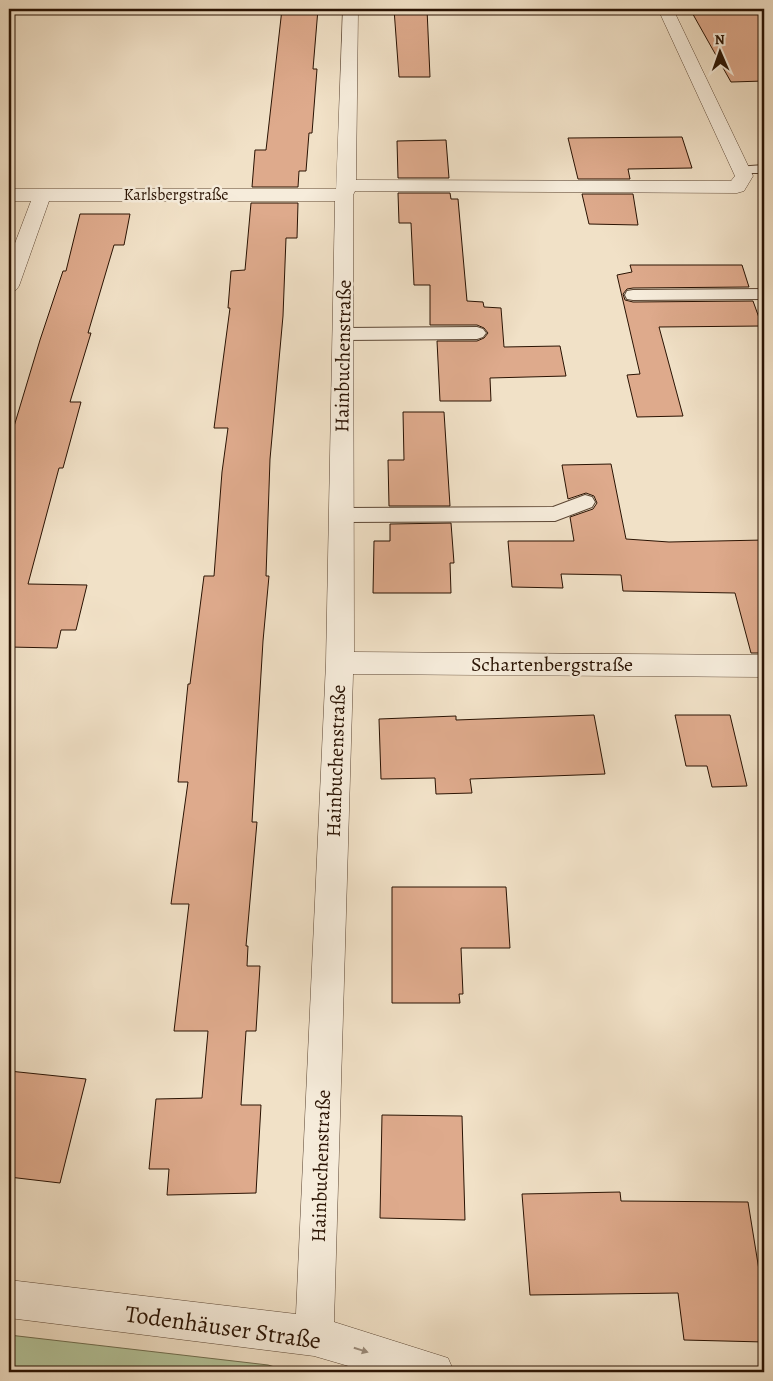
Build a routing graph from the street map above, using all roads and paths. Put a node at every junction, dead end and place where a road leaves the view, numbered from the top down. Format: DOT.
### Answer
graph roads {
  1 [pos="350,9"];
  2 [pos="665,9"];
  3 [pos="764,169"];
  4 [pos="739,178"];
  5 [pos="345,190"];
  6 [pos="9,195"];
  7 [pos="42,195"];
  8 [pos="9,286"];
  9 [pos="633,294"];
  10 [pos="764,294"];
  11 [pos="477,333"];
  12 [pos="344,334"];
  13 [pos="585,502"];
  14 [pos="342,515"];
  15 [pos="340,663"];
  16 [pos="764,666"];
  17 [pos="9,1299"];
  18 [pos="314,1336"];
  19 [pos="434,1372"];
  1 -- 5 [label="street, Hainbuchenstraße"];
  2 -- 4 [label="street"];
  3 -- 4 [label="lane"];
  4 -- 5 [label="street"];
  5 -- 7 [label="street, Karlsbergstraße"];
  5 -- 12 [label="street, Hainbuchenstraße"];
  6 -- 7 [label="street, Karlsbergstraße"];
  7 -- 8 [label="street"];
  9 -- 10 [label="lane"];
  11 -- 12 [label="lane"];
  12 -- 14 [label="street, Hainbuchenstraße"];
  13 -- 14 [label="lane"];
  14 -- 15 [label="street, Hainbuchenstraße"];
  15 -- 16 [label="street, Schartenbergstraße"];
  15 -- 18 [label="street, Hainbuchenstraße"];
  17 -- 18 [label="street, Todenhäuser Straße"];
  18 -- 19 [label="street, Todenhäuser Straße, one-way"];
}
